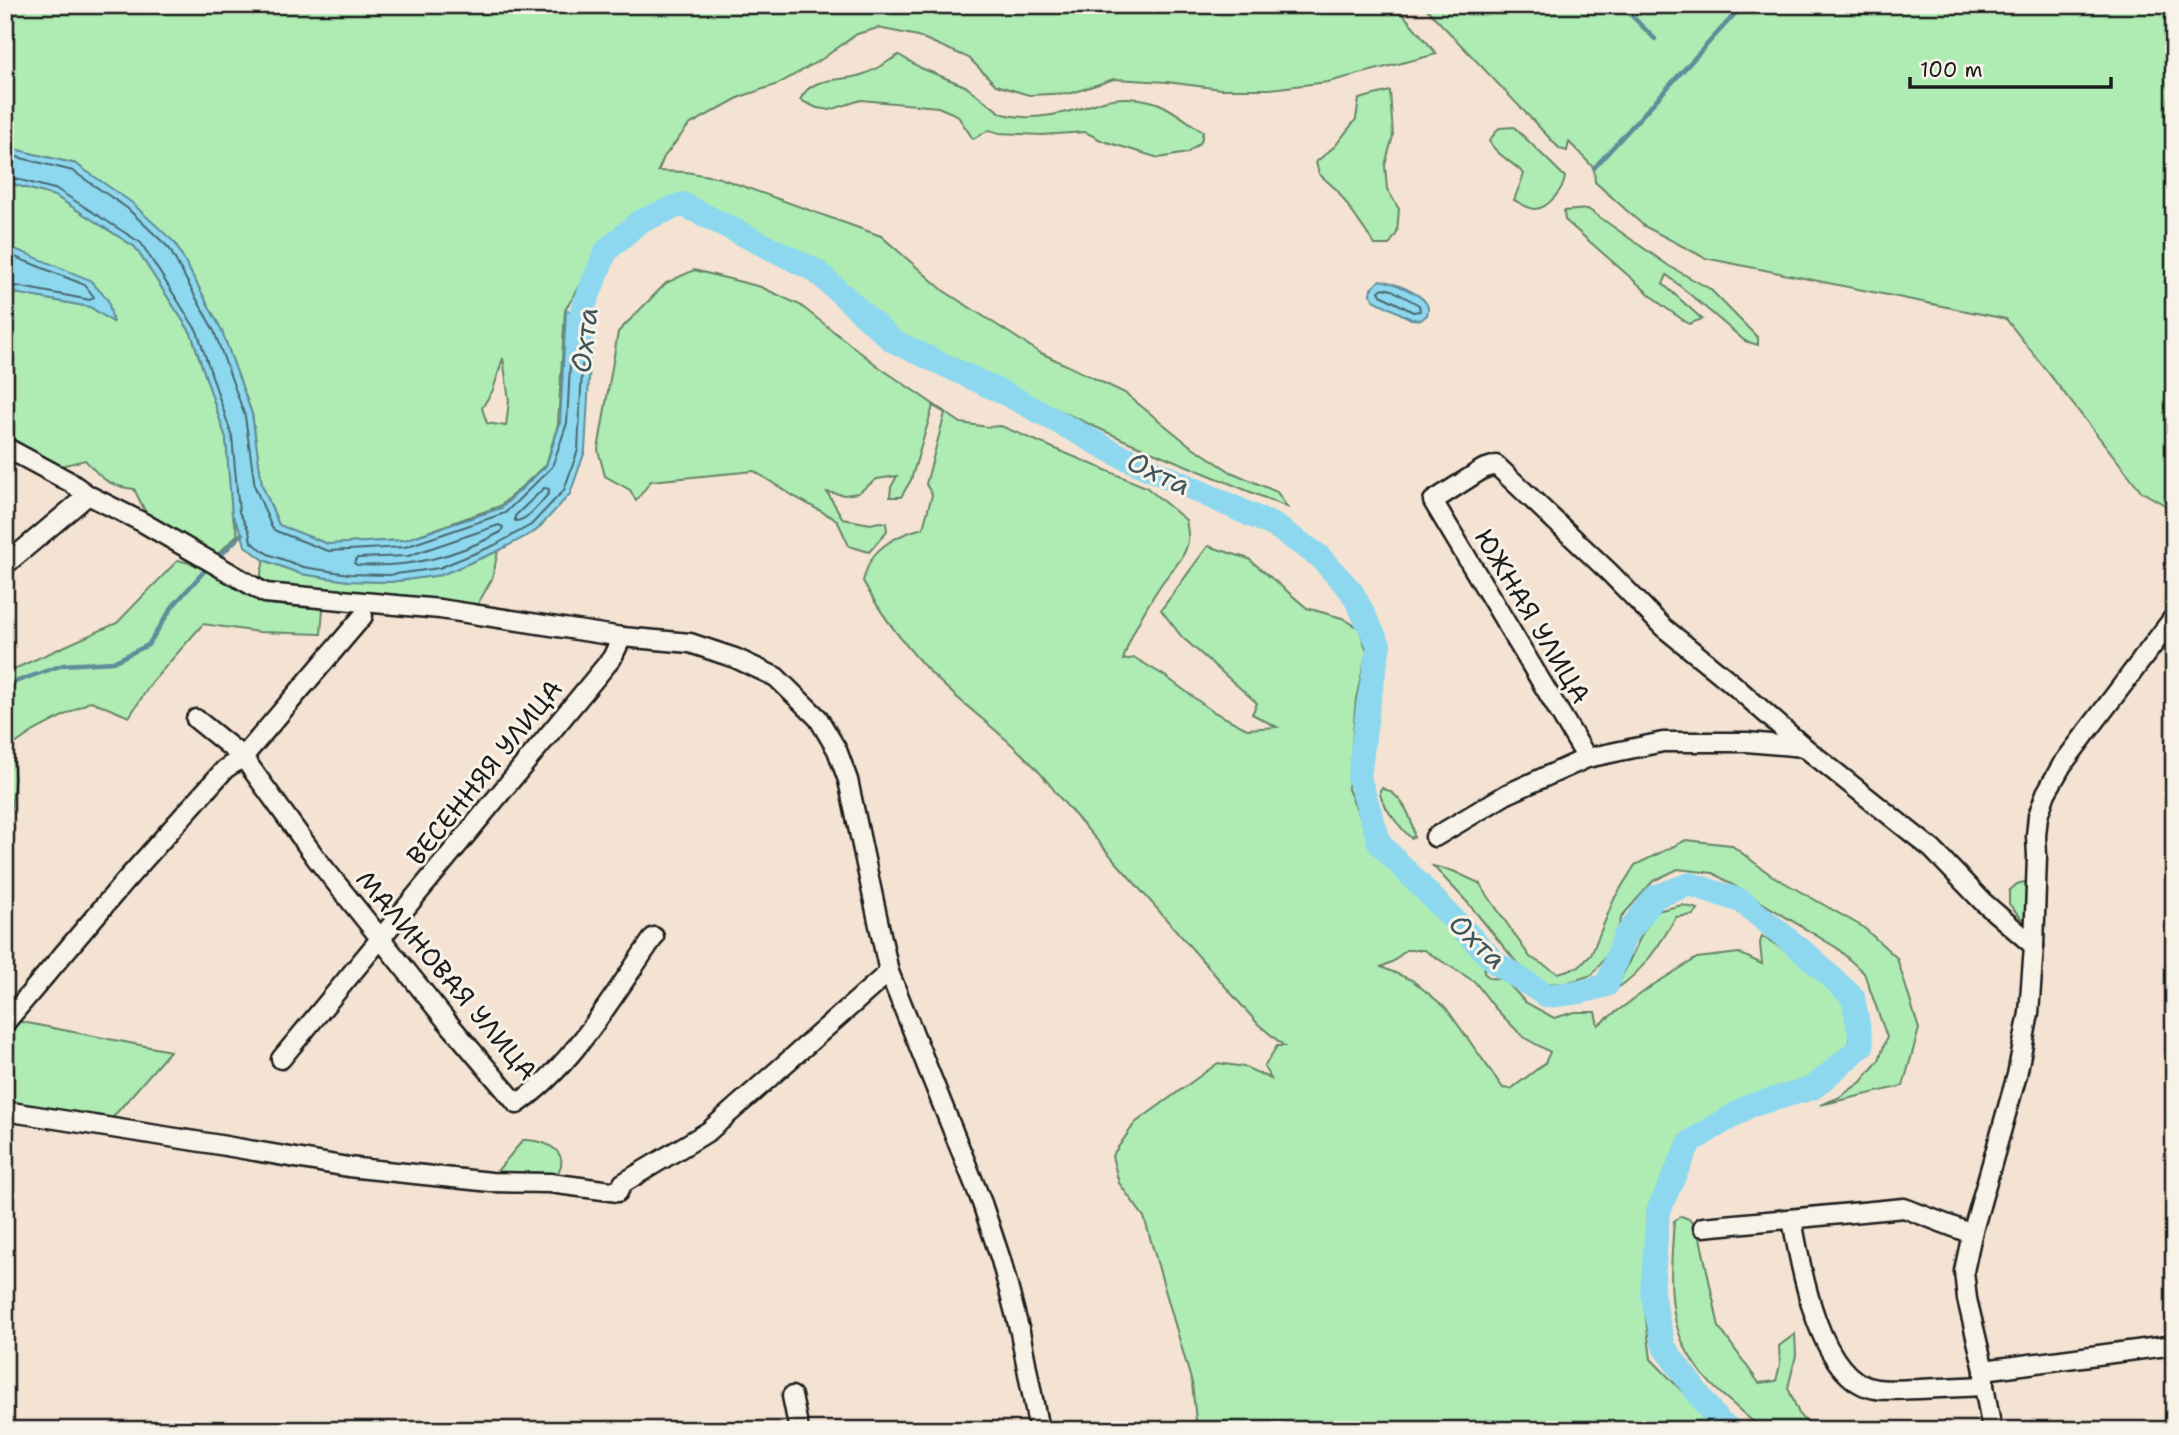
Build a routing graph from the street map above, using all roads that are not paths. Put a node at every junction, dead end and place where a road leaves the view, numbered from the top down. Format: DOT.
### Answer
graph roads {
  1 [pos="5,447"];
  2 [pos="88,495"];
  3 [pos="5,565"];
  4 [pos="363,616"];
  5 [pos="2174,617"];
  6 [pos="622,637"];
  7 [pos="196,719"];
  8 [pos="1804,747"];
  9 [pos="243,757"];
  10 [pos="1587,758"];
  11 [pos="1435,836"];
  12 [pos="654,937"];
  13 [pos="382,938"];
  14 [pos="2034,946"];
  15 [pos="889,972"];
  16 [pos="5,1023"];
  17 [pos="281,1059"];
  18 [pos="5,1111"];
  19 [pos="1792,1219"];
  20 [pos="1703,1227"];
  21 [pos="1972,1234"];
  22 [pos="2174,1345"];
  23 [pos="1984,1378"];
  24 [pos="792,1396"];
  25 [pos="799,1430"];
  26 [pos="1039,1430"];
  27 [pos="1992,1430"];
  1 -- 2 [label="street"];
  2 -- 3 [label="street"];
  2 -- 6 [label="street"];
  4 -- 9 [label="street"];
  5 -- 14 [label="street"];
  6 -- 13 [label="street, ВЕСЕННЯЯ УЛИЦА"];
  6 -- 15 [label="street"];
  7 -- 9 [label="street, МАЛИНОВАЯ УЛИЦА"];
  8 -- 10 [label="street"];
  8 -- 10 [label="street, ЮЖНАЯ УЛИЦА"];
  8 -- 14 [label="street"];
  9 -- 13 [label="street, МАЛИНОВАЯ УЛИЦА"];
  9 -- 16 [label="street"];
  10 -- 11 [label="street"];
  12 -- 13 [label="street, МАЛИНОВАЯ УЛИЦА"];
  13 -- 17 [label="street, ВЕСЕННЯЯ УЛИЦА"];
  14 -- 21 [label="street"];
  15 -- 18 [label="street"];
  15 -- 26 [label="street"];
  19 -- 20 [label="street"];
  19 -- 21 [label="street"];
  19 -- 23 [label="street"];
  21 -- 23 [label="street"];
  22 -- 23 [label="street"];
  23 -- 27 [label="street"];
  24 -- 25 [label="street"];
}
